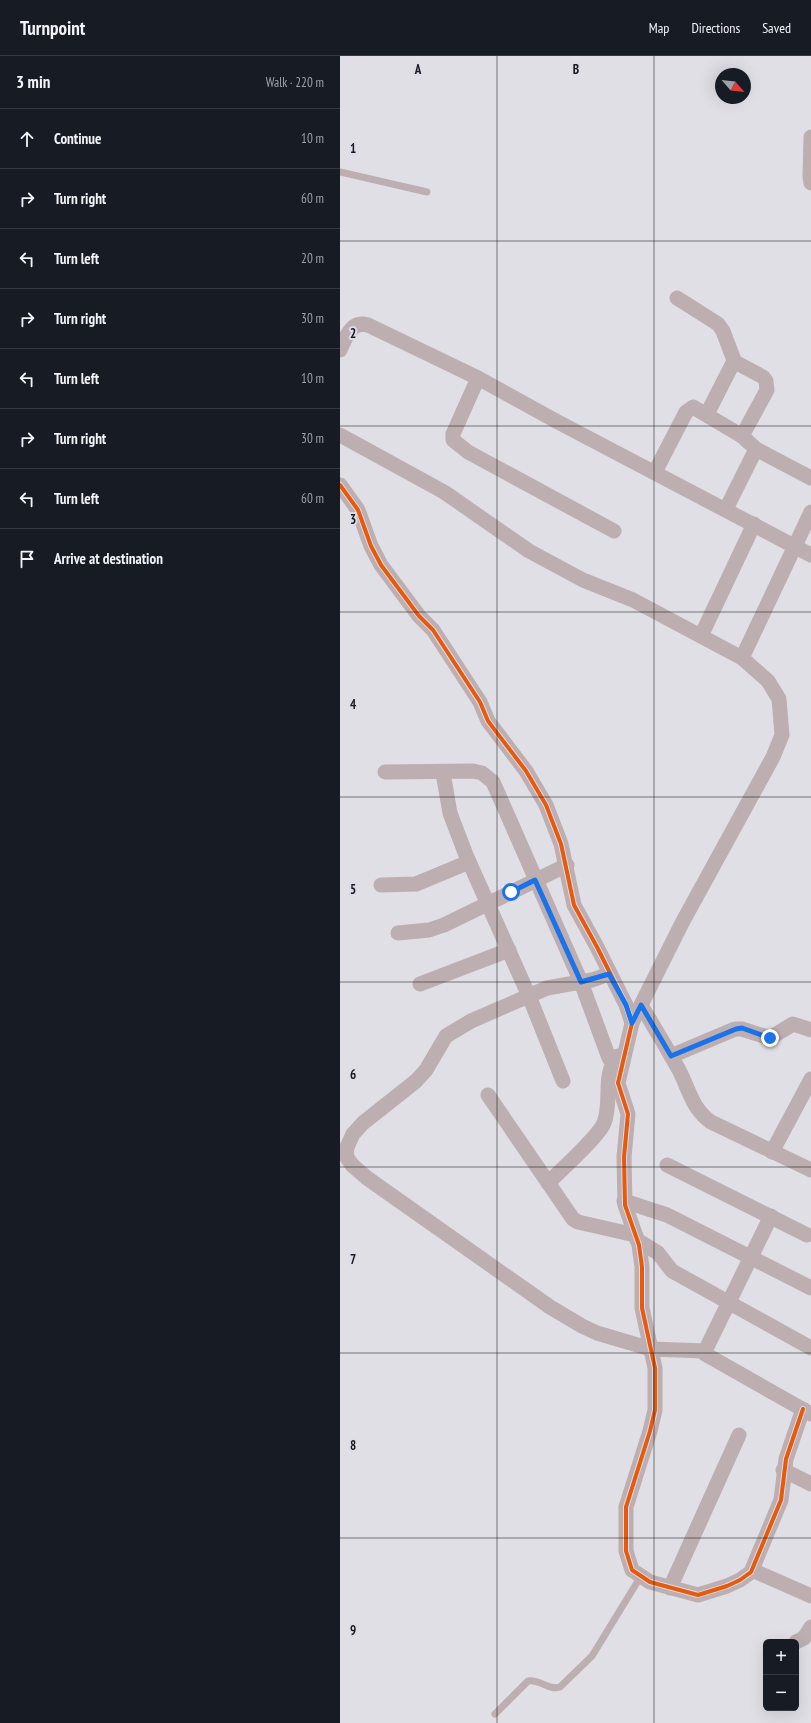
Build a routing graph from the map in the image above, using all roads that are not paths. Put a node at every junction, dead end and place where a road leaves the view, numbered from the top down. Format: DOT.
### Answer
graph roads {
  1 [pos="811,137"];
  2 [pos="340,172"];
  3 [pos="811,183"];
  4 [pos="427,192"];
  5 [pos="677,298"];
  6 [pos="340,350"];
  7 [pos="735,364"];
  8 [pos="478,378"];
  9 [pos="707,414"];
  10 [pos="340,435"];
  11 [pos="742,436"];
  12 [pos="756,449"];
  13 [pos="655,472"];
  14 [pos="811,478"];
  15 [pos="340,485"];
  16 [pos="726,510"];
  17 [pos="811,512"];
  18 [pos="754,524"];
  19 [pos="614,531"];
  20 [pos="794,546"];
  21 [pos="811,556"];
  22 [pos="701,636"];
  23 [pos="742,658"];
  24 [pos="385,772"];
  25 [pos="443,773"];
  26 [pos="469,862"];
  27 [pos="567,865"];
  28 [pos="535,880"];
  29 [pos="381,886"];
  30 [pos="488,903"];
  31 [pos="398,933"];
  32 [pos="509,950"];
  33 [pos="609,974"];
  34 [pos="581,982"];
  35 [pos="420,984"];
  36 [pos="529,996"];
  37 [pos="641,1005"];
  38 [pos="632,1023"];
  39 [pos="811,1030"];
  40 [pos="627,1046"];
  41 [pos="671,1056"];
  42 [pos="613,1063"];
  43 [pos="811,1079"];
  44 [pos="563,1080"];
  45 [pos="488,1095"];
  46 [pos="772,1152"];
  47 [pos="667,1165"];
  48 [pos="811,1170"];
  49 [pos="548,1183"];
  50 [pos="624,1201"];
  51 [pos="771,1216"];
  52 [pos="807,1235"];
  53 [pos="636,1237"];
  54 [pos="751,1258"];
  55 [pos="811,1288"];
  56 [pos="728,1301"];
  57 [pos="811,1348"];
  58 [pos="650,1349"];
  59 [pos="705,1351"];
  60 [pos="807,1412"];
  61 [pos="739,1435"];
  62 [pos="783,1470"];
  63 [pos="811,1484"];
  64 [pos="752,1570"];
  65 [pos="641,1576"];
  66 [pos="670,1588"];
  67 [pos="811,1596"];
  68 [pos="811,1627"];
  69 [pos="799,1640"];
  70 [pos="495,1714"];
  1 -- 3 [label="street"];
  2 -- 4 [label="lane"];
  5 -- 7 [label="street"];
  6 -- 8 [label="street"];
  7 -- 9 [label="street"];
  7 -- 11 [label="street"];
  8 -- 13 [label="street"];
  8 -- 19 [label="street"];
  9 -- 11 [label="street"];
  9 -- 13 [label="street"];
  10 -- 22 [label="street"];
  11 -- 12 [label="street"];
  12 -- 14 [label="street"];
  12 -- 16 [label="street"];
  13 -- 16 [label="street"];
  15 -- 27 [label="street"];
  16 -- 18 [label="street"];
  17 -- 20 [label="street"];
  18 -- 20 [label="street"];
  18 -- 22 [label="street"];
  20 -- 21 [label="street"];
  20 -- 23 [label="street"];
  22 -- 23 [label="street"];
  23 -- 37 [label="street"];
  24 -- 25 [label="street"];
  25 -- 26 [label="street"];
  25 -- 28 [label="street"];
  26 -- 29 [label="street"];
  26 -- 30 [label="street"];
  27 -- 28 [label="street"];
  27 -- 33 [label="street"];
  28 -- 30 [label="street"];
  28 -- 34 [label="street"];
  30 -- 31 [label="street"];
  30 -- 32 [label="street"];
  32 -- 35 [label="street"];
  32 -- 36 [label="street"];
  33 -- 34 [label="street"];
  33 -- 38 [label="street"];
  34 -- 36 [label="street"];
  34 -- 42 [label="street"];
  36 -- 44 [label="street"];
  36 -- 58 [label="street"];
  37 -- 38 [label="street"];
  37 -- 41 [label="street"];
  38 -- 40 [label="street"];
  39 -- 41 [label="street"];
  40 -- 42 [label="street"];
  40 -- 50 [label="street"];
  41 -- 46 [label="street"];
  42 -- 49 [label="street"];
  43 -- 46 [label="street"];
  45 -- 49 [label="street"];
  46 -- 48 [label="street"];
  47 -- 51 [label="street"];
  49 -- 53 [label="street"];
  50 -- 53 [label="street"];
  50 -- 54 [label="street"];
  51 -- 52 [label="street"];
  51 -- 54 [label="street"];
  53 -- 56 [label="street"];
  53 -- 58 [label="street"];
  54 -- 55 [label="street"];
  54 -- 56 [label="street"];
  56 -- 57 [label="street"];
  56 -- 59 [label="street"];
  58 -- 59 [label="street"];
  58 -- 65 [label="street"];
  59 -- 60 [label="street"];
  60 -- 62 [label="street"];
  61 -- 66 [label="street"];
  62 -- 63 [label="street"];
  62 -- 64 [label="street"];
  64 -- 66 [label="street"];
  64 -- 67 [label="street"];
  65 -- 66 [label="street"];
  65 -- 70 [label="lane"];
  68 -- 69 [label="street"];
}
